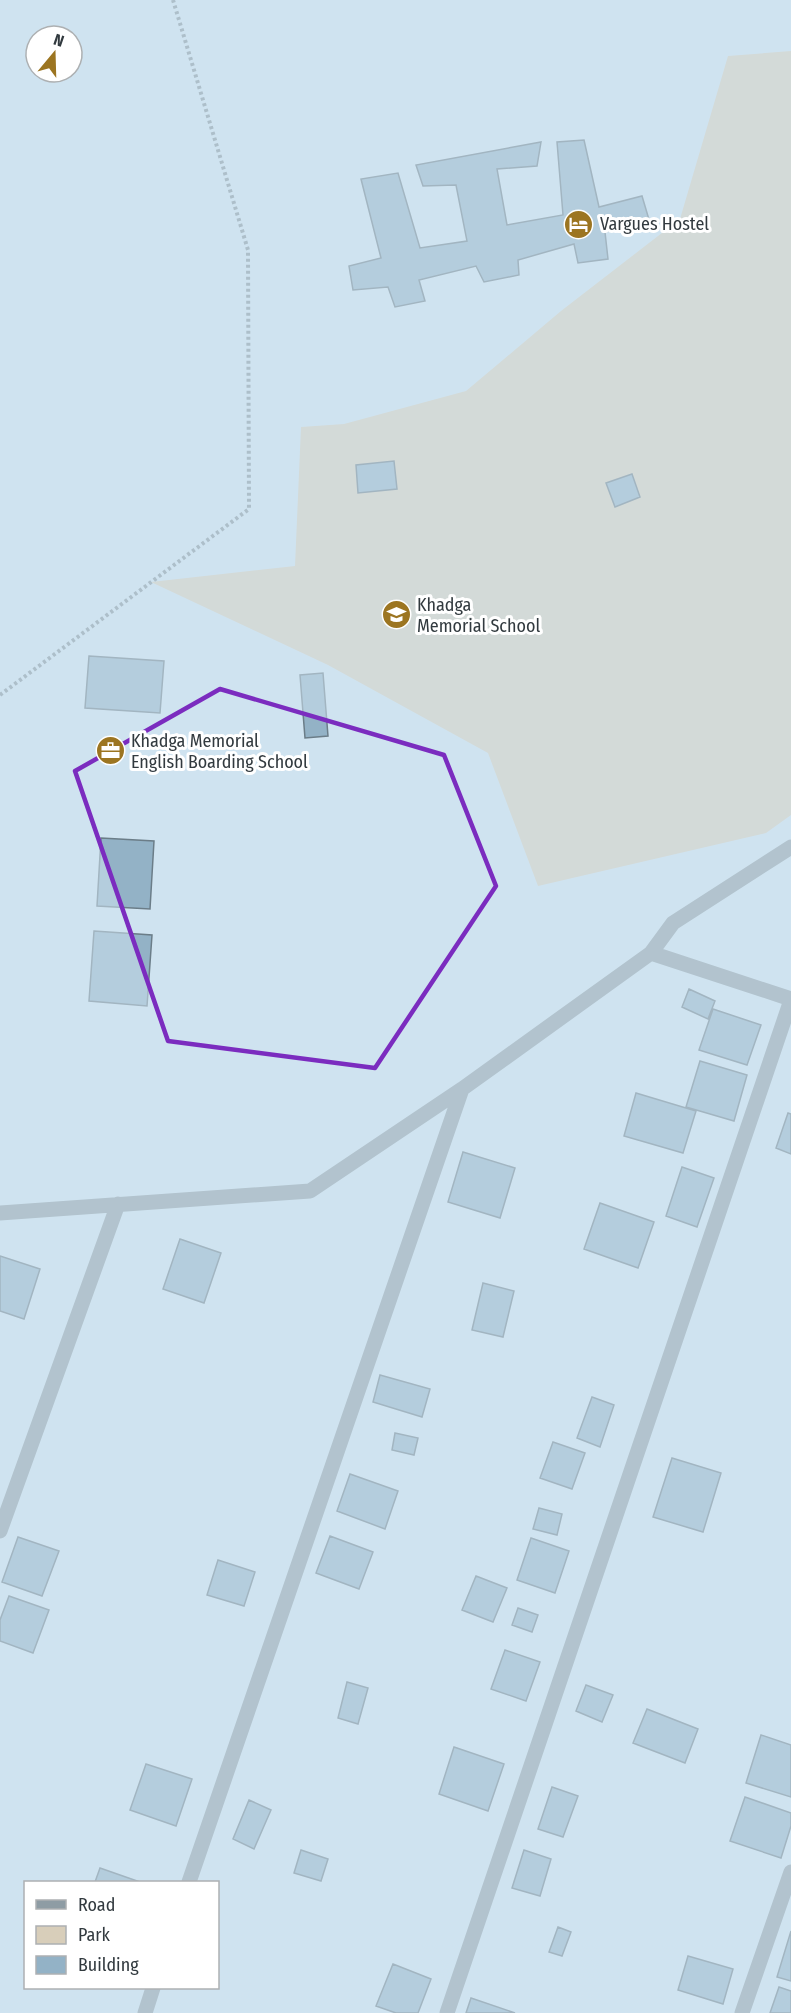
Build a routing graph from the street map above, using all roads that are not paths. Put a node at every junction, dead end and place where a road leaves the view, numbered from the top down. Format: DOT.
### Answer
graph roads {
  1 [pos="791,847"];
  2 [pos="651,953"];
  3 [pos="791,1000"];
  4 [pos="462,1089"];
  5 [pos="118,1204"];
  6 [pos="0,1213"];
  7 [pos="0,1531"];
  8 [pos="791,1872"];
  9 [pos="189,1881"];
  10 [pos="153,1989"];
  11 [pos="145,2013"];
  12 [pos="447,2013"];
  13 [pos="742,2013"];
  1 -- 2 [label="street"];
  2 -- 3 [label="street"];
  2 -- 4 [label="street"];
  3 -- 12 [label="street"];
  4 -- 5 [label="street"];
  4 -- 9 [label="street"];
  5 -- 6 [label="street"];
  5 -- 7 [label="street"];
  8 -- 13 [label="street"];
  10 -- 11 [label="street"];
}
